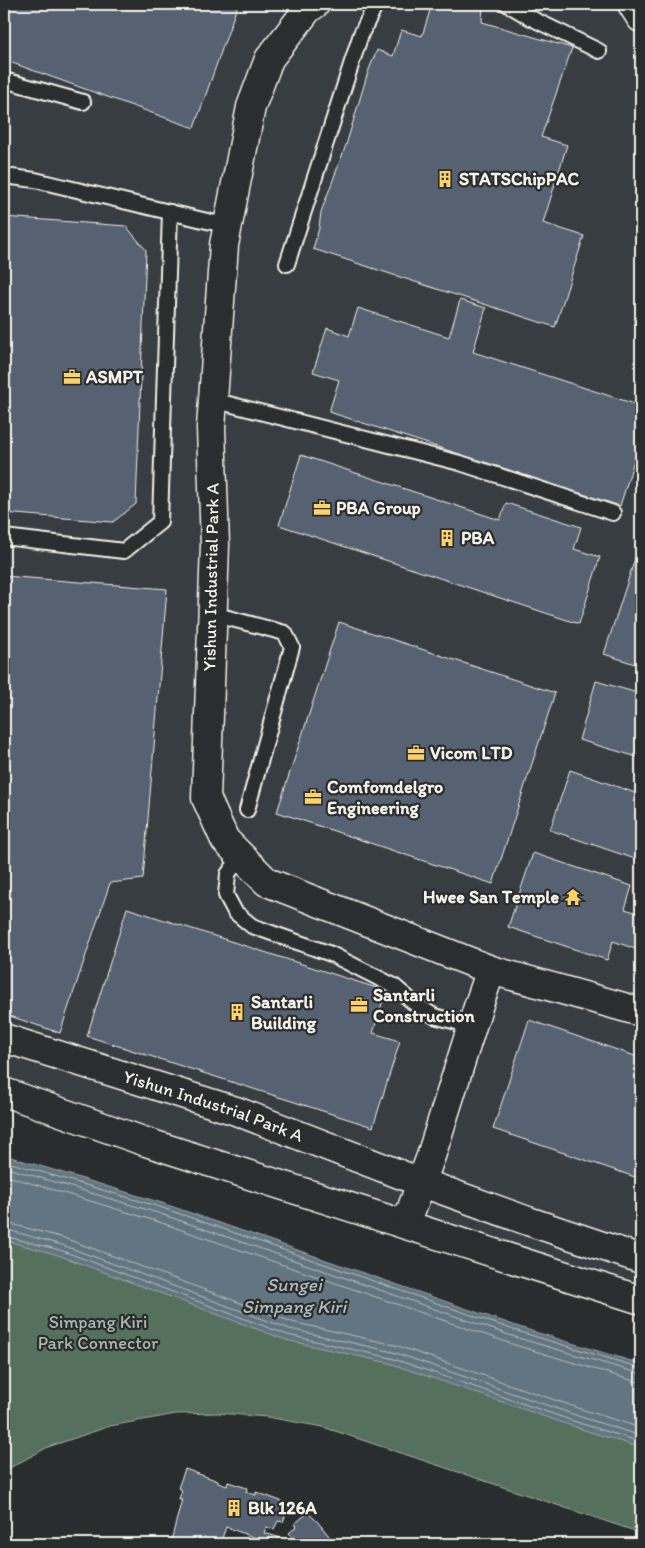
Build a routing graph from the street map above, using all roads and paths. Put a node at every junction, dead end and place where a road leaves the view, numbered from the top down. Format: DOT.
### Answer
graph roads {
  1 [pos="315,4"];
  2 [pos="376,4"];
  3 [pos="507,4"];
  4 [pos="632,4"];
  5 [pos="641,18"];
  6 [pos="599,51"];
  7 [pos="4,80"];
  8 [pos="83,102"];
  9 [pos="4,176"];
  10 [pos="170,212"];
  11 [pos="228,226"];
  12 [pos="287,264"];
  13 [pos="213,400"];
  14 [pos="613,513"];
  15 [pos="4,537"];
  16 [pos="213,614"];
  17 [pos="246,810"];
  18 [pos="241,856"];
  19 [pos="491,970"];
  20 [pos="641,1012"];
  21 [pos="472,1026"];
  22 [pos="4,1038"];
  23 [pos="4,1092"];
  24 [pos="420,1182"];
  25 [pos="406,1224"];
  26 [pos="641,1260"];
  27 [pos="641,1300"];
  1 -- 11 [label="street, Yishun Industrial Park A"];
  2 -- 12 [label="lane"];
  3 -- 6 [label="lane"];
  4 -- 5 [label="street"];
  7 -- 8 [label="lane"];
  9 -- 10 [label="lane"];
  10 -- 11 [label="lane"];
  10 -- 15 [label="lane"];
  11 -- 13 [label="street, Yishun Industrial Park A"];
  13 -- 14 [label="lane"];
  13 -- 16 [label="street, Yishun Industrial Park A"];
  16 -- 17 [label="lane"];
  16 -- 18 [label="street, Yishun Industrial Park A"];
  18 -- 19 [label="street, Yishun Industrial Park A"];
  18 -- 21 [label="lane"];
  19 -- 20 [label="street, Yishun Industrial Park A"];
  19 -- 21 [label="street"];
  21 -- 24 [label="street"];
  22 -- 24 [label="street, Yishun Industrial Park A"];
  23 -- 25 [label="street"];
  24 -- 25 [label="street"];
  24 -- 26 [label="street, Yishun Industrial Park A"];
  25 -- 27 [label="street"];
}
